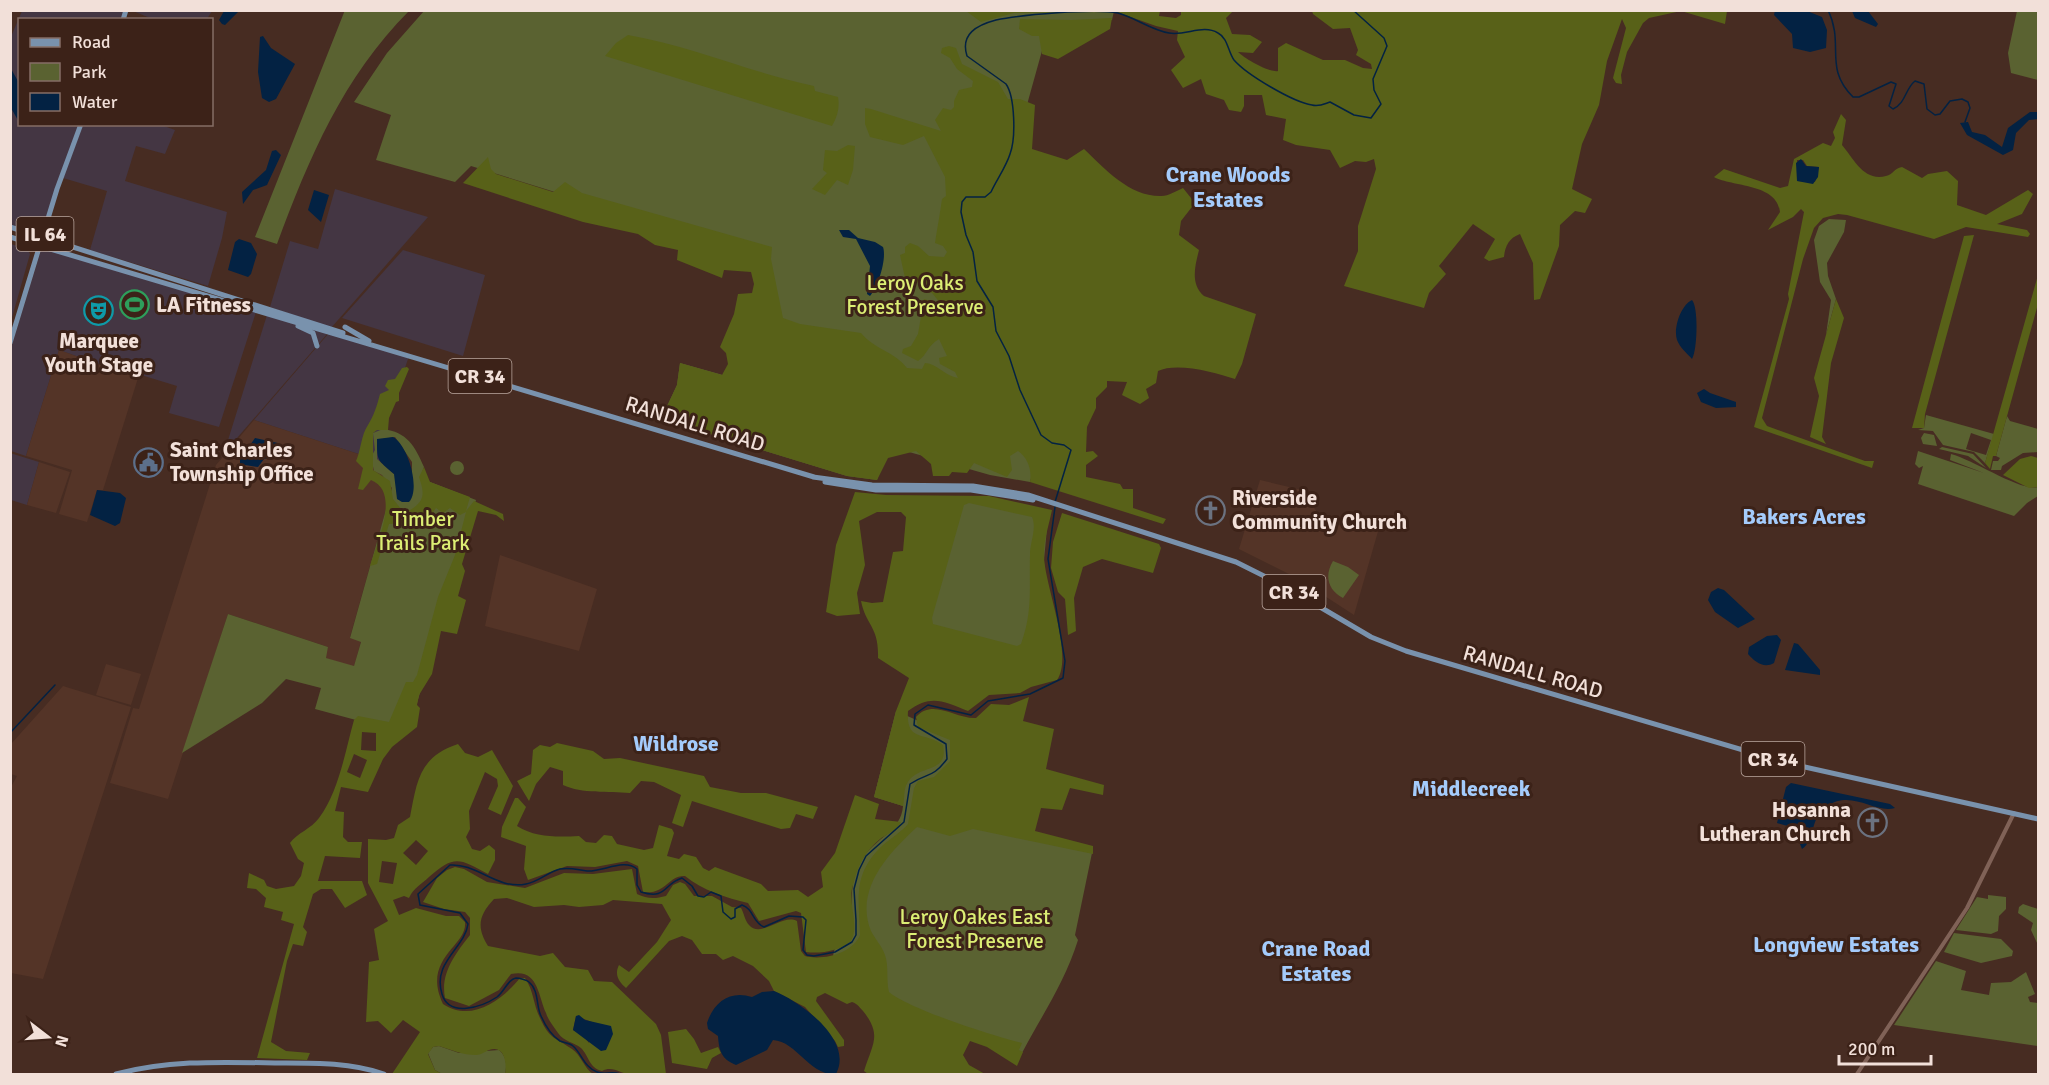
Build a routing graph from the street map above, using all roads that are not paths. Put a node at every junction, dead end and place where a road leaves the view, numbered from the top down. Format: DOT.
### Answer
graph roads {
  1 [pos="80,126"];
  2 [pos="10,227"];
  3 [pos="10,237"];
  4 [pos="44,237"];
  5 [pos="42,246"];
  6 [pos="277,317"];
  7 [pos="345,327"];
  8 [pos="369,340"];
  9 [pos="10,343"];
  10 [pos="317,346"];
  11 [pos="393,350"];
  12 [pos="2014,813"];
  13 [pos="2038,819"];
  14 [pos="116,1074"];
  15 [pos="384,1074"];
  16 [pos="1857,1074"];
  1 -- 4 [label="main road, IL 64"];
  2 -- 4 [label="main road, CR 34"];
  3 -- 5 [label="main road, CR 34"];
  4 -- 5 [label="main road, IL 64"];
  4 -- 8 [label="main road, CR 34"];
  5 -- 6 [label="main road, CR 34"];
  5 -- 9 [label="main road, IL 64"];
  6 -- 10 [label="main road"];
  6 -- 11 [label="main road, CR 34"];
  7 -- 8 [label="main road, CR 34"];
  8 -- 11 [label="main road, CR 34"];
  11 -- 12 [label="main road, RANDALL ROAD / CR 34"];
  12 -- 13 [label="main road, RANDALL ROAD / CR 34"];
  12 -- 16 [label="main road"];
  14 -- 15 [label="main road"];
}
